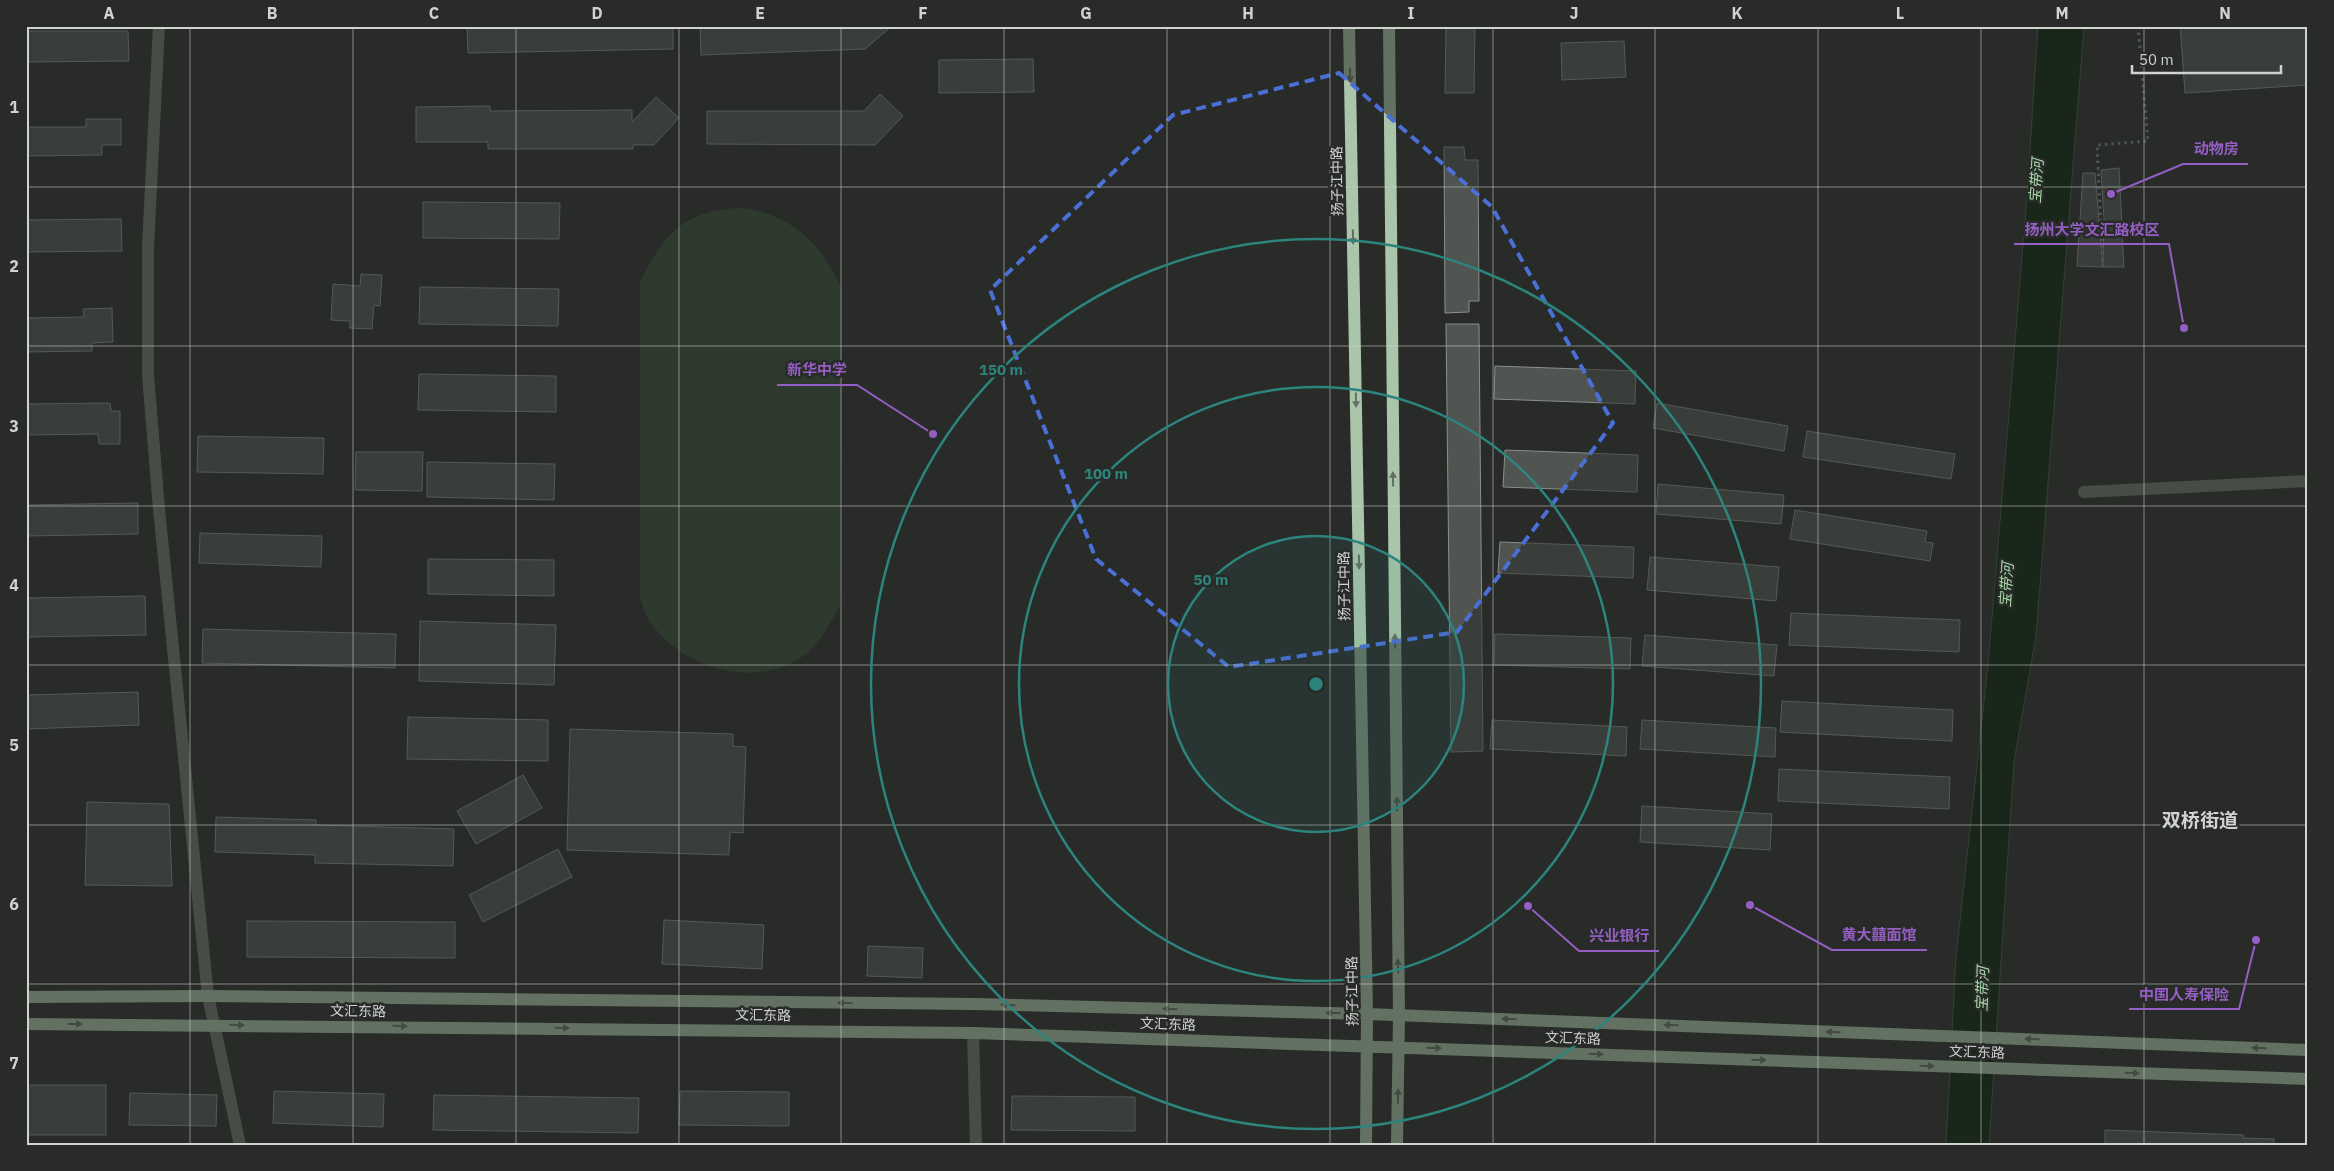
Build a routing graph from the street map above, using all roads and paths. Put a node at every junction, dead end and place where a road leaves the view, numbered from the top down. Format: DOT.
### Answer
graph roads {
  1 [pos="159,26"];
  2 [pos="1349,26"];
  3 [pos="1389,26"];
  4 [pos="2138,26"];
  5 [pos="2103,267"];
  6 [pos="2308,481"];
  7 [pos="2084,492"];
  8 [pos="208,996"];
  9 [pos="26,997"];
  10 [pos="1367,1014"];
  11 [pos="1399,1015"];
  12 [pos="26,1024"];
  13 [pos="214,1024"];
  14 [pos="973,1033"];
  15 [pos="1368,1045"];
  16 [pos="1399,1046"];
  17 [pos="2308,1050"];
  18 [pos="2308,1079"];
  19 [pos="240,1145"];
  20 [pos="976,1145"];
  21 [pos="1366,1145"];
  22 [pos="1397,1145"];
  1 -- 8 [label="street"];
  2 -- 10 [label="main road, 扬子江中路, one-way"];
  11 -- 3 [label="main road, one-way"];
  4 -- 5 [label="path"];
  6 -- 7 [label="street"];
  8 -- 9 [label="main road, 文汇东路"];
  10 -- 8 [label="main road, 文汇东路, one-way"];
  8 -- 13 [label="street"];
  10 -- 11 [label="main road, 文汇东路"];
  10 -- 15 [label="main road, 扬子江中路"];
  11 -- 16 [label="main road"];
  17 -- 11 [label="main road, 文汇东路, one-way"];
  12 -- 13 [label="main road, 文汇东路, one-way"];
  13 -- 14 [label="main road, 文汇东路, one-way"];
  13 -- 19 [label="street"];
  14 -- 15 [label="main road, 文汇东路"];
  14 -- 20 [label="street"];
  15 -- 16 [label="main road, 文汇东路"];
  15 -- 21 [label="main road, 扬子江中路"];
  16 -- 18 [label="main road, 文汇东路, one-way"];
  22 -- 16 [label="main road, one-way"];
}
